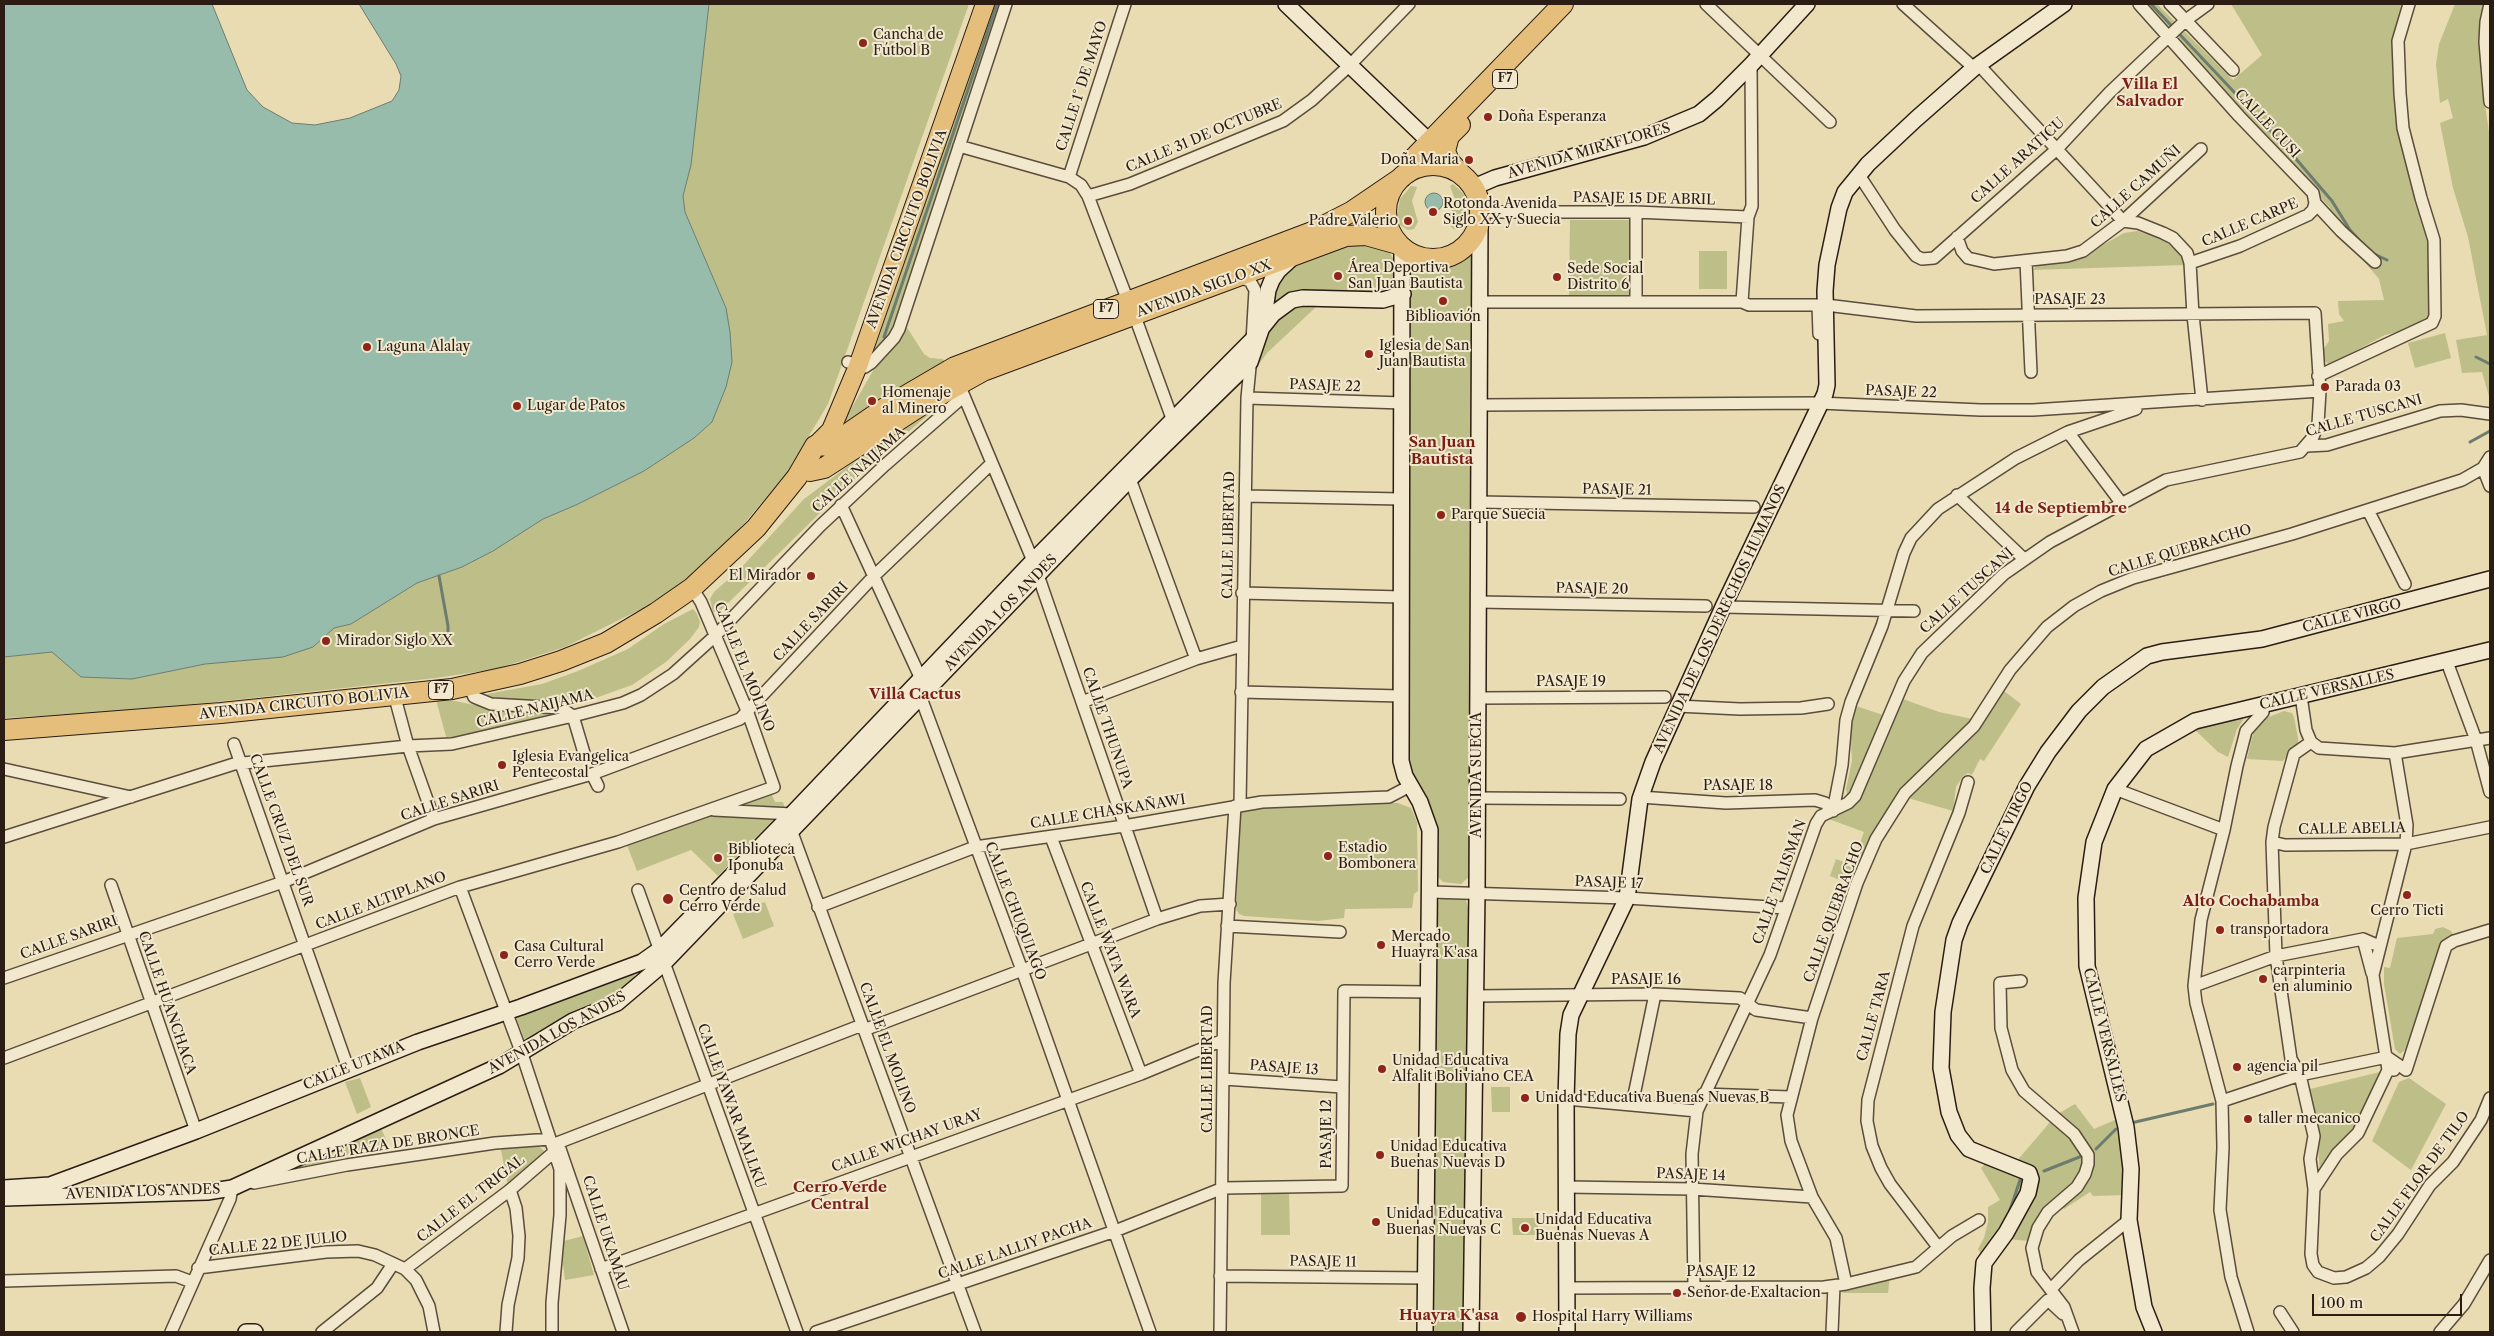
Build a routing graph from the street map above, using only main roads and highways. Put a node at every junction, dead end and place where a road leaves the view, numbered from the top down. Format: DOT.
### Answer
graph roads {
  1 [pos="975,4"];
  2 [pos="985,4"];
  3 [pos="1563,4"];
  4 [pos="1579,4"];
  5 [pos="1461,174"];
  6 [pos="1404,176"];
  7 [pos="1400,246"];
  8 [pos="1131,308"];
  9 [pos="853,364"];
  10 [pos="815,446"];
  11 [pos="803,467"];
  12 [pos="4,730"];
  1 -- 9 [label="main road, AVENIDA CIRCUITO BOLIVIA"];
  2 -- 9 [label="main road, AVENIDA CIRCUITO BOLIVIA"];
  3 -- 6 [label="highway, AVENIDA SIGLO XX / F7"];
  4 -- 5 [label="highway, F7"];
  5 -- 6 [label="highway, F7"];
  5 -- 7 [label="highway, F7"];
  6 -- 7 [label="highway, F7"];
  6 -- 8 [label="highway, AVENIDA SIGLO XX / F7"];
  7 -- 8 [label="highway, AVENIDA SIGLO XX / F7"];
  8 -- 10 [label="highway, AVENIDA SIGLO XX / F7"];
  8 -- 11 [label="highway, AVENIDA SIGLO XX / F7"];
  9 -- 10 [label="main road, AVENIDA CIRCUITO BOLIVIA"];
  10 -- 11 [label="highway, AVENIDA CIRCUITO BOLIVIA / F7"];
  11 -- 12 [label="highway, AVENIDA CIRCUITO BOLIVIA / F7"];
}
